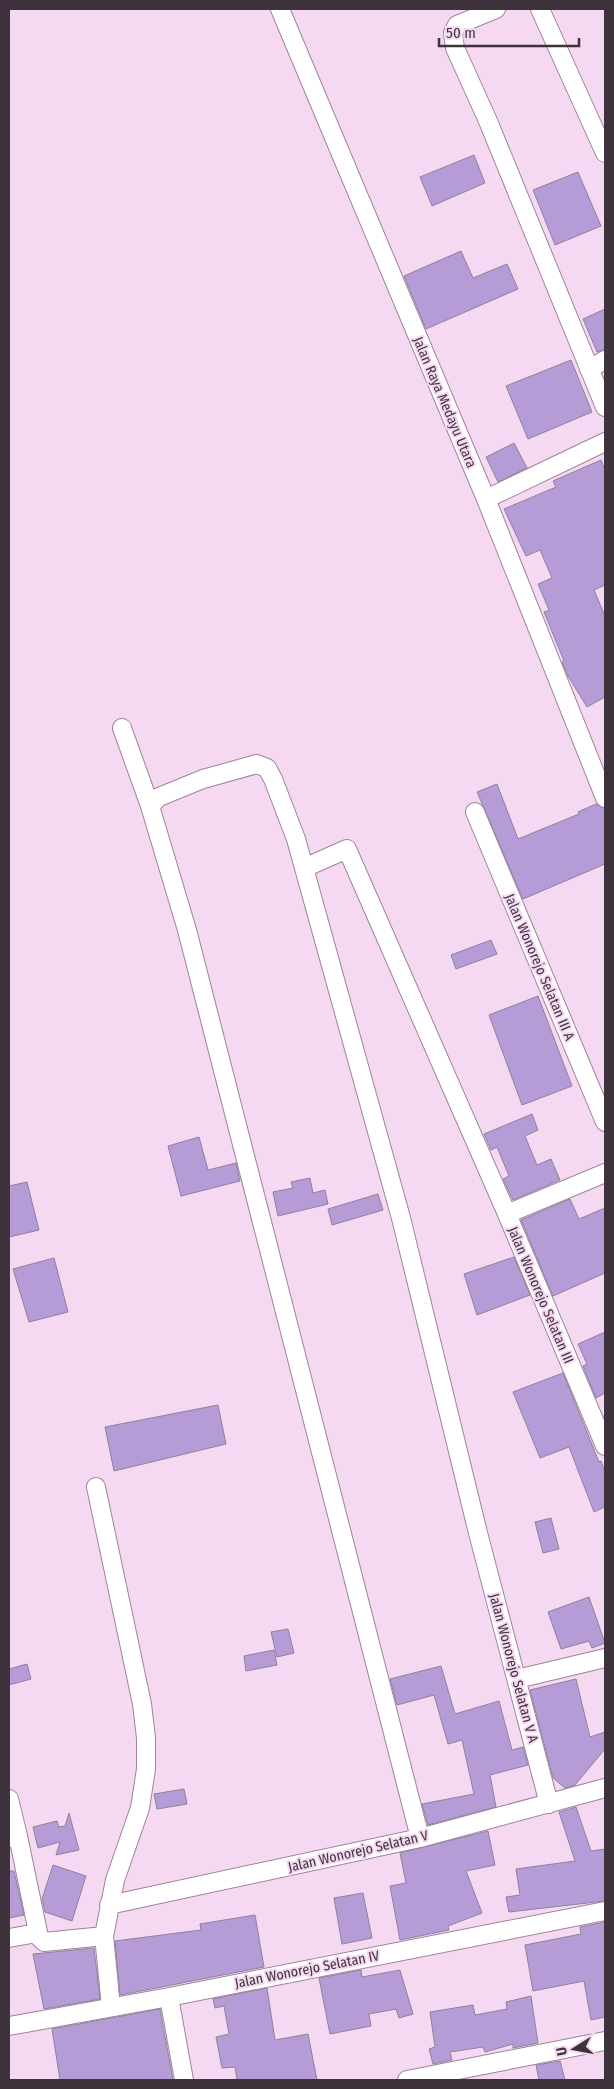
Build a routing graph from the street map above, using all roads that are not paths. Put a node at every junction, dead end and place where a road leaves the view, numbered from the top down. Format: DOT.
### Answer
graph roads {
  1 [pos="280,9"];
  2 [pos="496,9"];
  3 [pos="540,9"];
  4 [pos="605,153"];
  5 [pos="605,360"];
  6 [pos="589,369"];
  7 [pos="605,407"];
  8 [pos="605,442"];
  9 [pos="486,499"];
  10 [pos="122,728"];
  11 [pos="605,798"];
  12 [pos="150,806"];
  13 [pos="475,812"];
  14 [pos="304,868"];
  15 [pos="605,1122"];
  16 [pos="605,1174"];
  17 [pos="506,1214"];
  18 [pos="605,1446"];
  19 [pos="96,1487"];
  20 [pos="605,1658"];
  21 [pos="517,1679"];
  22 [pos="605,1788"];
  23 [pos="9,1799"];
  24 [pos="549,1804"];
  25 [pos="13,1837"];
  26 [pos="420,1838"];
  27 [pos="109,1905"];
  28 [pos="605,1911"];
  29 [pos="36,1927"];
  30 [pos="104,1936"];
  31 [pos="9,1938"];
  32 [pos="169,1997"];
  33 [pos="111,2007"];
  34 [pos="9,2026"];
  35 [pos="605,2041"];
  36 [pos="184,2080"];
  37 [pos="407,2080"];
  1 -- 9 [label="street, Jalan Raya Medayu Utara"];
  2 -- 6 [label="street"];
  3 -- 4 [label="street"];
  5 -- 6 [label="street"];
  6 -- 7 [label="street"];
  8 -- 9 [label="street"];
  9 -- 11 [label="street, Jalan Raya Medayu Utara"];
  10 -- 12 [label="street"];
  12 -- 14 [label="street, Jalan Wonorejo Selatan V A"];
  12 -- 26 [label="street"];
  13 -- 15 [label="street, Jalan Wonorejo Selatan III A"];
  14 -- 17 [label="street"];
  14 -- 21 [label="street, Jalan Wonorejo Selatan V A"];
  16 -- 17 [label="street, Jalan Wonorejo Selatan III"];
  17 -- 18 [label="street, Jalan Wonorejo Selatan III"];
  19 -- 27 [label="street"];
  20 -- 21 [label="street"];
  21 -- 24 [label="street, Jalan Wonorejo Selatan V A"];
  22 -- 24 [label="street, Jalan Wonorejo Selatan V"];
  23 -- 25 [label="street"];
  24 -- 26 [label="street, Jalan Wonorejo Selatan V"];
  25 -- 29 [label="street"];
  26 -- 27 [label="street, Jalan Wonorejo Selatan V"];
  27 -- 30 [label="street"];
  28 -- 32 [label="street, Jalan Wonorejo Selatan IV"];
  29 -- 30 [label="street"];
  29 -- 31 [label="street"];
  30 -- 33 [label="street"];
  32 -- 33 [label="street, Jalan Wonorejo Selatan IV"];
  32 -- 36 [label="street"];
  33 -- 34 [label="street, Jalan Wonorejo Selatan IV"];
  35 -- 37 [label="street"];
}
